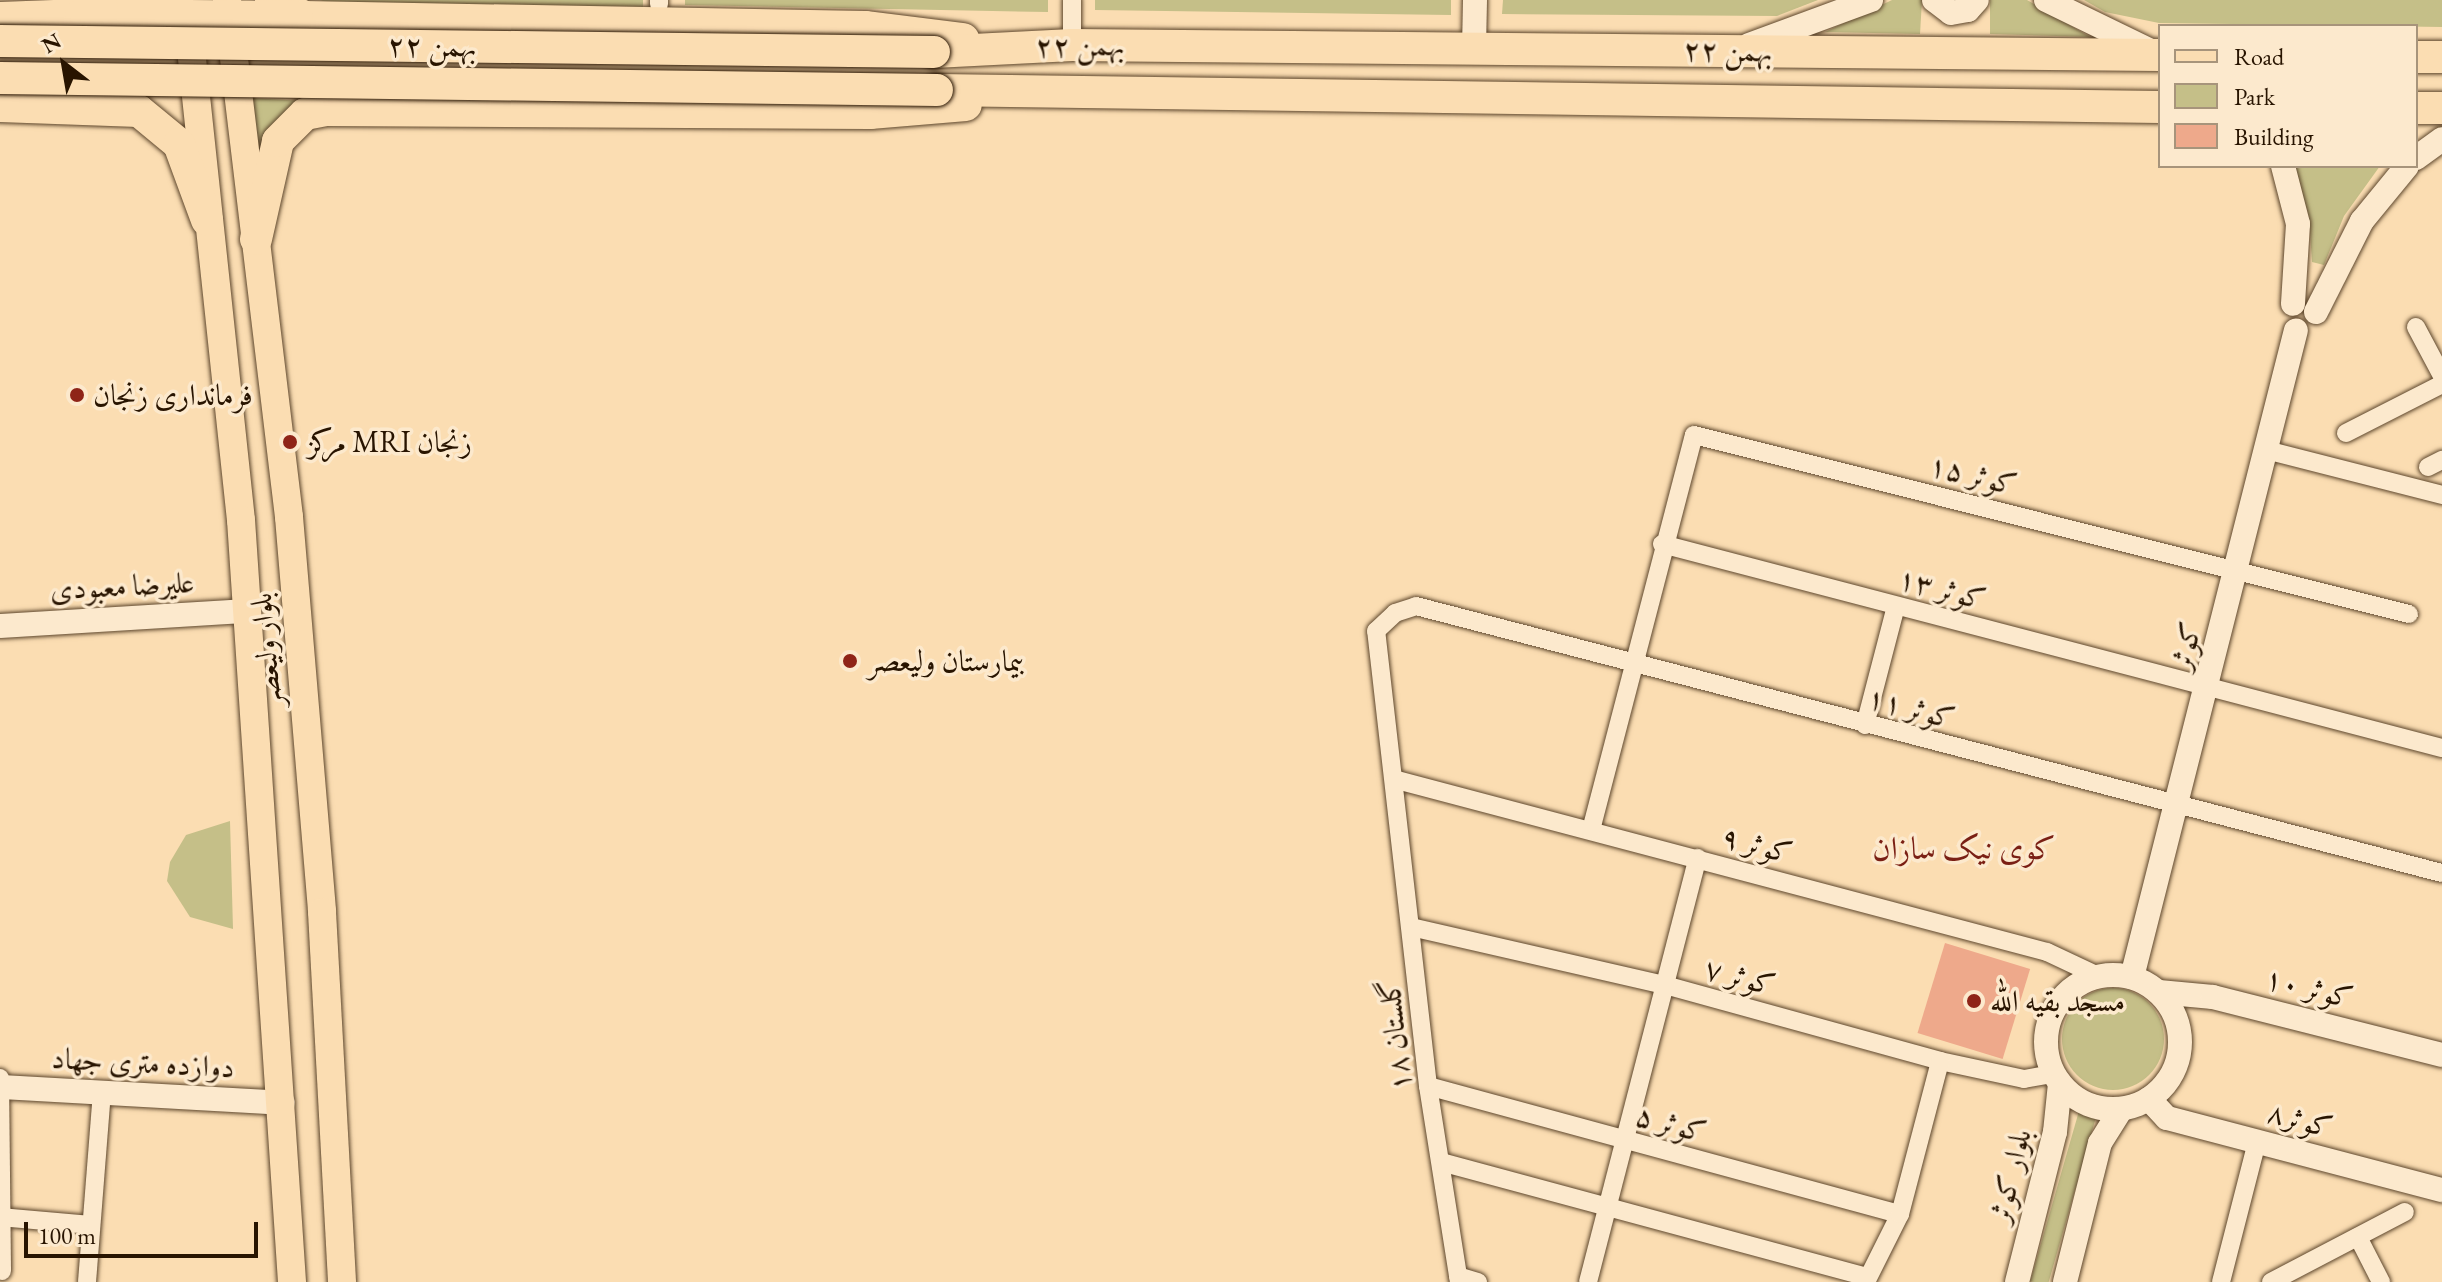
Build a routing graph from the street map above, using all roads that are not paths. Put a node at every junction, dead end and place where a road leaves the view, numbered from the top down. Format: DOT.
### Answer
graph roads {
  1 [pos="114,0"];
  2 [pos="271,0"];
  3 [pos="1072,0"];
  4 [pos="1475,0"];
  5 [pos="1871,0"];
  6 [pos="1934,0"];
  7 [pos="1977,0"];
  8 [pos="2046,0"];
  9 [pos="188,7"];
  10 [pos="228,7"];
  11 [pos="81,15"];
  12 [pos="304,17"];
  13 [pos="0,18"];
  14 [pos="35,18"];
  15 [pos="377,21"];
  16 [pos="0,41"];
  17 [pos="1072,45"];
  18 [pos="1030,47"];
  19 [pos="1474,48"];
  20 [pos="1732,51"];
  21 [pos="2158,55"];
  22 [pos="2158,55"];
  23 [pos="2418,57"];
  24 [pos="2442,57"];
  25 [pos="0,78"];
  26 [pos="1091,96"];
  27 [pos="0,106"];
  28 [pos="35,106"];
  29 [pos="2158,107"];
  30 [pos="2418,108"];
  31 [pos="2442,108"];
  32 [pos="379,111"];
  33 [pos="2442,139"];
  34 [pos="2418,157"];
  35 [pos="2284,168"];
  36 [pos="2405,168"];
  37 [pos="207,220"];
  38 [pos="256,239"];
  39 [pos="2304,308"];
  40 [pos="2416,327"];
  41 [pos="2442,376"];
  42 [pos="2442,384"];
  43 [pos="2346,433"];
  44 [pos="2270,451"];
  45 [pos="2442,495"];
  46 [pos="289,517"];
  47 [pos="241,520"];
  48 [pos="1662,544"];
  49 [pos="2239,569"];
  50 [pos="1896,606"];
  51 [pos="248,611"];
  52 [pos="2409,614"];
  53 [pos="0,626"];
  54 [pos="1632,665"];
  55 [pos="2208,687"];
  56 [pos="1865,725"];
  57 [pos="2442,748"];
  58 [pos="1397,780"];
  59 [pos="2177,806"];
  60 [pos="1591,830"];
  61 [pos="1698,858"];
  62 [pos="2442,872"];
  63 [pos="1411,927"];
  64 [pos="2098,976"];
  65 [pos="2132,977"];
  66 [pos="1665,985"];
  67 [pos="2159,992"];
  68 [pos="2442,1055"];
  69 [pos="1940,1061"];
  70 [pos="2057,1079"];
  71 [pos="2,1084"];
  72 [pos="1428,1086"];
  73 [pos="102,1092"];
  74 [pos="2149,1099"];
  75 [pos="283,1103"];
  76 [pos="2121,1109"];
  77 [pos="1625,1141"];
  78 [pos="2257,1142"];
  79 [pos="1441,1162"];
  80 [pos="2442,1190"];
  81 [pos="1607,1210"];
  82 [pos="2405,1212"];
  83 [pos="1900,1214"];
  84 [pos="2,1217"];
  85 [pos="91,1225"];
  86 [pos="2358,1237"];
  87 [pos="2,1271"];
  88 [pos="1458,1279"];
  89 [pos="1866,1279"];
  90 [pos="87,1282"];
  91 [pos="292,1282"];
  92 [pos="342,1282"];
  93 [pos="1478,1282"];
  94 [pos="1588,1282"];
  95 [pos="2017,1282"];
  96 [pos="2065,1282"];
  97 [pos="2221,1282"];
  98 [pos="2271,1282"];
  99 [pos="2381,1282"];
  1 -- 11 [label="highway"];
  2 -- 12 [label="highway"];
  3 -- 17 [label="street"];
  4 -- 19 [label="main road"];
  5 -- 20 [label="main road"];
  6 -- 7 [label="main road"];
  8 -- 22 [label="main road"];
  9 -- 10 [label="highway"];
  9 -- 11 [label="highway"];
  9 -- 37 [label="main road, بلوار ولیعصر"];
  10 -- 12 [label="highway"];
  10 -- 38 [label="main road, بلوار ولیعصر"];
  11 -- 14 [label="highway"];
  12 -- 15 [label="highway"];
  13 -- 14 [label="highway"];
  14 -- 28 [label="highway"];
  15 -- 18 [label="highway"];
  15 -- 32 [label="highway"];
  16 -- 18 [label="highway, ۲۲ بهمن, bridge"];
  17 -- 18 [label="highway, ۲۲ بهمن"];
  17 -- 19 [label="highway, ۲۲ بهمن"];
  19 -- 20 [label="highway, ۲۲ بهمن"];
  20 -- 21 [label="highway, ۲۲ بهمن"];
  23 -- 24 [label="highway"];
  25 -- 26 [label="highway, ۲۲ بهمن, bridge"];
  26 -- 29 [label="highway, ۲۲ بهمن"];
  26 -- 32 [label="highway"];
  27 -- 28 [label="highway"];
  28 -- 37 [label="highway"];
  30 -- 31 [label="highway"];
  32 -- 38 [label="highway"];
  33 -- 34 [label="main road"];
  35 -- 39 [label="main road"];
  36 -- 39 [label="main road"];
  37 -- 47 [label="main road, بلوار ولیعصر"];
  38 -- 46 [label="main road, بلوار ولیعصر"];
  39 -- 44 [label="main road, کوثر"];
  40 -- 41 [label="street"];
  42 -- 43 [label="street"];
  44 -- 45 [label="street"];
  44 -- 49 [label="main road, کوثر"];
  46 -- 47 [label="main road"];
  46 -- 92 [label="main road, بلوار ولیعصر"];
  47 -- 51 [label="main road, بلوار ولیعصر"];
  48 -- 49 [label="street, ۱۵ کوثر"];
  48 -- 50 [label="street, کوثر ۱۳"];
  48 -- 54 [label="street"];
  49 -- 52 [label="street, ۱۵ کوثر"];
  49 -- 55 [label="main road, کوثر"];
  50 -- 55 [label="street, کوثر ۱۳"];
  50 -- 56 [label="street"];
  51 -- 53 [label="main road, علیرضا معبودی"];
  51 -- 75 [label="main road, بلوار ولیعصر"];
  54 -- 56 [label="street, کوثر ۱۱"];
  54 -- 58 [label="street, کوثر ۱۱"];
  54 -- 60 [label="street"];
  55 -- 57 [label="street, کوثر ۱۳"];
  55 -- 59 [label="main road, کوثر"];
  56 -- 59 [label="street, کوثر ۱۱"];
  58 -- 60 [label="street, کوثر ۹"];
  58 -- 63 [label="street, گلستان ۱۸"];
  59 -- 62 [label="street, کوثر ۱۱"];
  59 -- 65 [label="main road, کوثر"];
  60 -- 61 [label="street, کوثر ۹"];
  61 -- 64 [label="street, کوثر ۹"];
  61 -- 66 [label="street"];
  63 -- 66 [label="street, کوثر ۷"];
  63 -- 72 [label="street, گلستان ۱۸"];
  64 -- 65 [label="main road"];
  64 -- 70 [label="main road"];
  65 -- 67 [label="main road"];
  66 -- 69 [label="street, کوثر ۷"];
  66 -- 77 [label="street"];
  67 -- 68 [label="main road, کوثر ۱۰"];
  67 -- 74 [label="main road"];
  69 -- 70 [label="street, کوثر ۷"];
  69 -- 83 [label="street"];
  70 -- 76 [label="main road"];
  70 -- 95 [label="main road, بلوار کوثر"];
  71 -- 73 [label="main road, دوازده متری جهاد"];
  71 -- 84 [label="street"];
  72 -- 77 [label="street, کوثر ۵"];
  72 -- 79 [label="street, گلستان ۱۸"];
  73 -- 75 [label="main road, دوازده متری جهاد"];
  73 -- 85 [label="street"];
  74 -- 76 [label="main road"];
  74 -- 78 [label="main road, کوثر۸"];
  75 -- 91 [label="main road, بلوار ولیعصر"];
  76 -- 96 [label="main road"];
  77 -- 81 [label="street"];
  77 -- 83 [label="street, کوثر ۵"];
  78 -- 80 [label="main road, کوثر۸"];
  78 -- 97 [label="street"];
  79 -- 81 [label="street"];
  79 -- 88 [label="street, گلستان ۱۸"];
  81 -- 89 [label="street"];
  81 -- 94 [label="street"];
  82 -- 86 [label="street"];
  83 -- 89 [label="street"];
  84 -- 85 [label="street"];
  84 -- 87 [label="street"];
  85 -- 90 [label="street"];
  86 -- 98 [label="street"];
  86 -- 99 [label="street"];
  88 -- 93 [label="street"];
}
